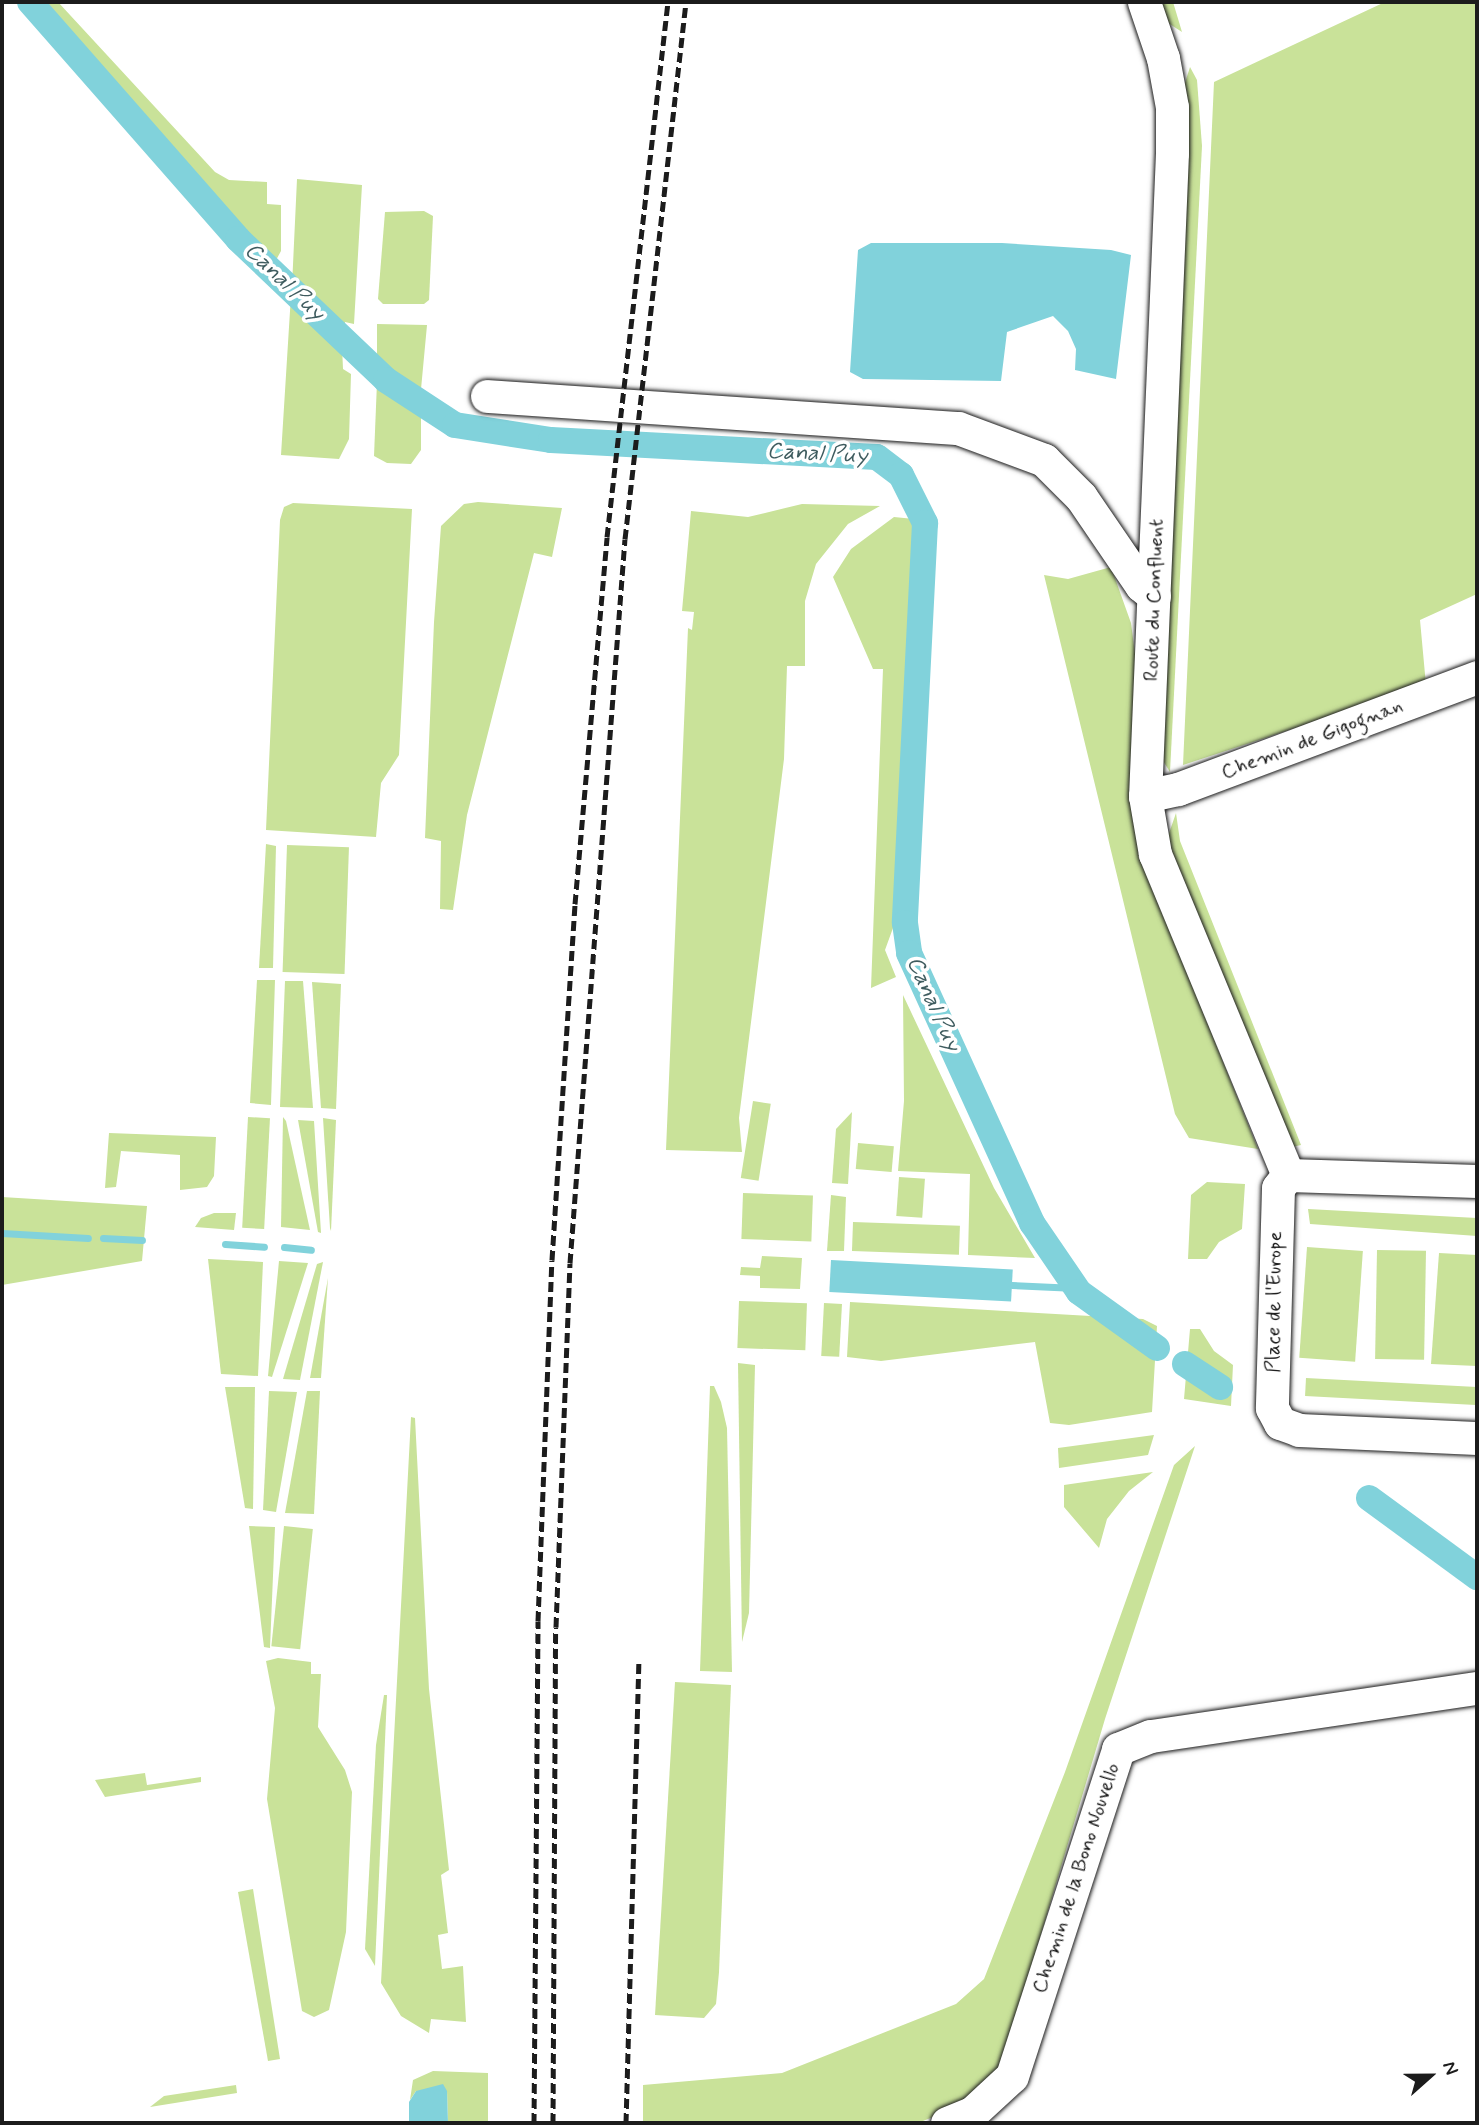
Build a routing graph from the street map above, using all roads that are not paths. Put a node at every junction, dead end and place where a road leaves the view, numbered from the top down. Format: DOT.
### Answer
graph roads {
  1 [pos="1144,2"];
  2 [pos="487,396"];
  3 [pos="1154,596"];
  4 [pos="1477,677"];
  5 [pos="1145,796"];
  6 [pos="1283,1168"];
  7 [pos="1477,1181"];
  8 [pos="1477,1438"];
  9 [pos="1477,1688"];
  10 [pos="947,2123"];
  1 -- 3 [label="street, Route du Confluent"];
  2 -- 3 [label="street"];
  3 -- 5 [label="street, Route du Confluent"];
  4 -- 5 [label="street, Chemin de Gigognan"];
  5 -- 6 [label="street, Route du Confluent"];
  6 -- 7 [label="street"];
  6 -- 8 [label="street, Place de l'Europe"];
  9 -- 10 [label="street, Chemin de la Bono Nouvello"];
}
